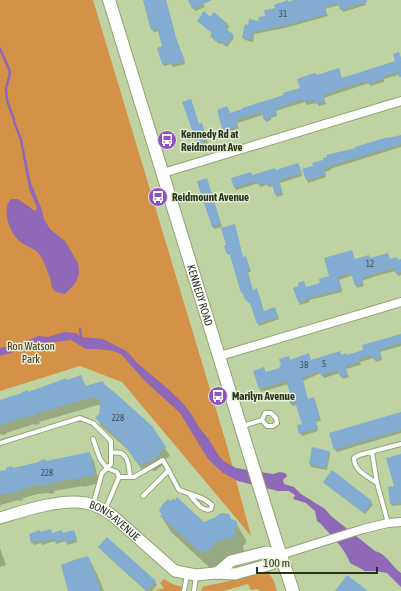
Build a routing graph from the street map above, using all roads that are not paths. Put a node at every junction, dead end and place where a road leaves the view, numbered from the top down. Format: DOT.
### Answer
graph roads {
  1 [pos="109,0"];
  2 [pos="401,101"];
  3 [pos="163,173"];
  4 [pos="401,302"];
  5 [pos="220,356"];
  6 [pos="262,420"];
  7 [pos="240,426"];
  8 [pos="93,439"];
  9 [pos="0,443"];
  10 [pos="401,444"];
  11 [pos="111,452"];
  12 [pos="372,452"];
  13 [pos="107,468"];
  14 [pos="169,470"];
  15 [pos="119,477"];
  16 [pos="130,477"];
  17 [pos="377,483"];
  18 [pos="189,494"];
  19 [pos="143,496"];
  20 [pos="93,505"];
  21 [pos="105,510"];
  22 [pos="0,518"];
  23 [pos="401,522"];
  24 [pos="388,523"];
  25 [pos="280,555"];
  26 [pos="191,575"];
  27 [pos="184,591"];
  28 [pos="194,591"];
  29 [pos="293,591"];
  1 -- 3 [label="main road, KENNEDY ROAD"];
  2 -- 3 [label="street"];
  3 -- 5 [label="main road, KENNEDY ROAD"];
  4 -- 5 [label="street"];
  5 -- 7 [label="main road, KENNEDY ROAD"];
  6 -- 7 [label="lane"];
  7 -- 25 [label="main road, KENNEDY ROAD"];
  8 -- 13 [label="lane"];
  9 -- 11 [label="lane"];
  10 -- 12 [label="lane"];
  11 -- 13 [label="lane"];
  11 -- 16 [label="lane"];
  12 -- 17 [label="lane"];
  12 -- 17 [label="lane"];
  13 -- 15 [label="lane"];
  13 -- 20 [label="lane"];
  14 -- 16 [label="lane"];
  14 -- 18 [label="lane"];
  14 -- 19 [label="lane"];
  15 -- 16 [label="lane"];
  15 -- 21 [label="lane"];
  17 -- 24 [label="lane"];
  18 -- 18 [label="lane"];
  20 -- 21 [label="street, BONIS AVENUE"];
  20 -- 22 [label="street, BONIS AVENUE"];
  21 -- 26 [label="street, BONIS AVENUE"];
  23 -- 24 [label="street"];
  24 -- 25 [label="street"];
  25 -- 26 [label="street"];
  25 -- 29 [label="main road, KENNEDY ROAD"];
  26 -- 27 [label="lane"];
  26 -- 28 [label="lane"];
}
